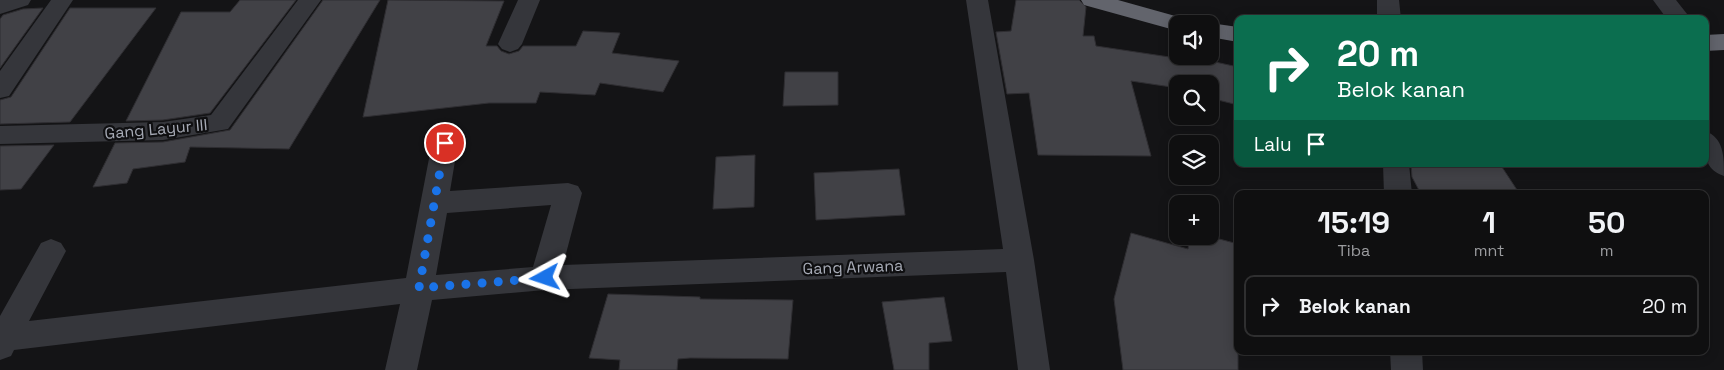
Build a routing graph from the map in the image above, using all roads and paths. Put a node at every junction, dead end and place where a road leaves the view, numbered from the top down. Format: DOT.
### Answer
graph roads {
  1 [pos="20,0"];
  2 [pos="62,0"];
  3 [pos="310,0"];
  4 [pos="529,0"];
  5 [pos="976,0"];
  6 [pos="1092,0"];
  7 [pos="1388,0"];
  8 [pos="1664,0"];
  9 [pos="0,7"];
  10 [pos="1389,15"];
  11 [pos="1677,15"];
  12 [pos="1169,21"];
  13 [pos="1219,32"];
  14 [pos="1234,34"];
  15 [pos="1724,42"];
  16 [pos="1709,43"];
  17 [pos="510,44"];
  18 [pos="0,90"];
  19 [pos="0,135"];
  20 [pos="445,143"];
  21 [pos="1709,145"];
  22 [pos="1724,166"];
  23 [pos="1396,167"];
  24 [pos="1398,190"];
  25 [pos="434,202"];
  26 [pos="51,251"];
  27 [pos="1019,260"];
  28 [pos="545,278"];
  29 [pos="419,288"];
  30 [pos="2,340"];
  31 [pos="1406,355"];
  32 [pos="401,370"];
  33 [pos="1034,370"];
  34 [pos="1406,370"];
  1 -- 9 [label="street"];
  2 -- 18 [label="street"];
  3 -- 19 [label="street, Gang Layur III"];
  4 -- 17 [label="street"];
  5 -- 27 [label="street"];
  6 -- 12 [label="highway"];
  7 -- 10 [label="street"];
  8 -- 11 [label="street"];
  13 -- 14 [label="highway"];
  15 -- 16 [label="highway"];
  20 -- 25 [label="street"];
  21 -- 22 [label="street"];
  23 -- 24 [label="street"];
  25 -- 28 [label="street"];
  25 -- 29 [label="street"];
  26 -- 30 [label="street"];
  27 -- 28 [label="street, Gang Arwana"];
  27 -- 33 [label="street"];
  28 -- 29 [label="street, Gang Arwana"];
  29 -- 30 [label="street, Gang Arwana"];
  29 -- 32 [label="street"];
  31 -- 34 [label="street"];
}
